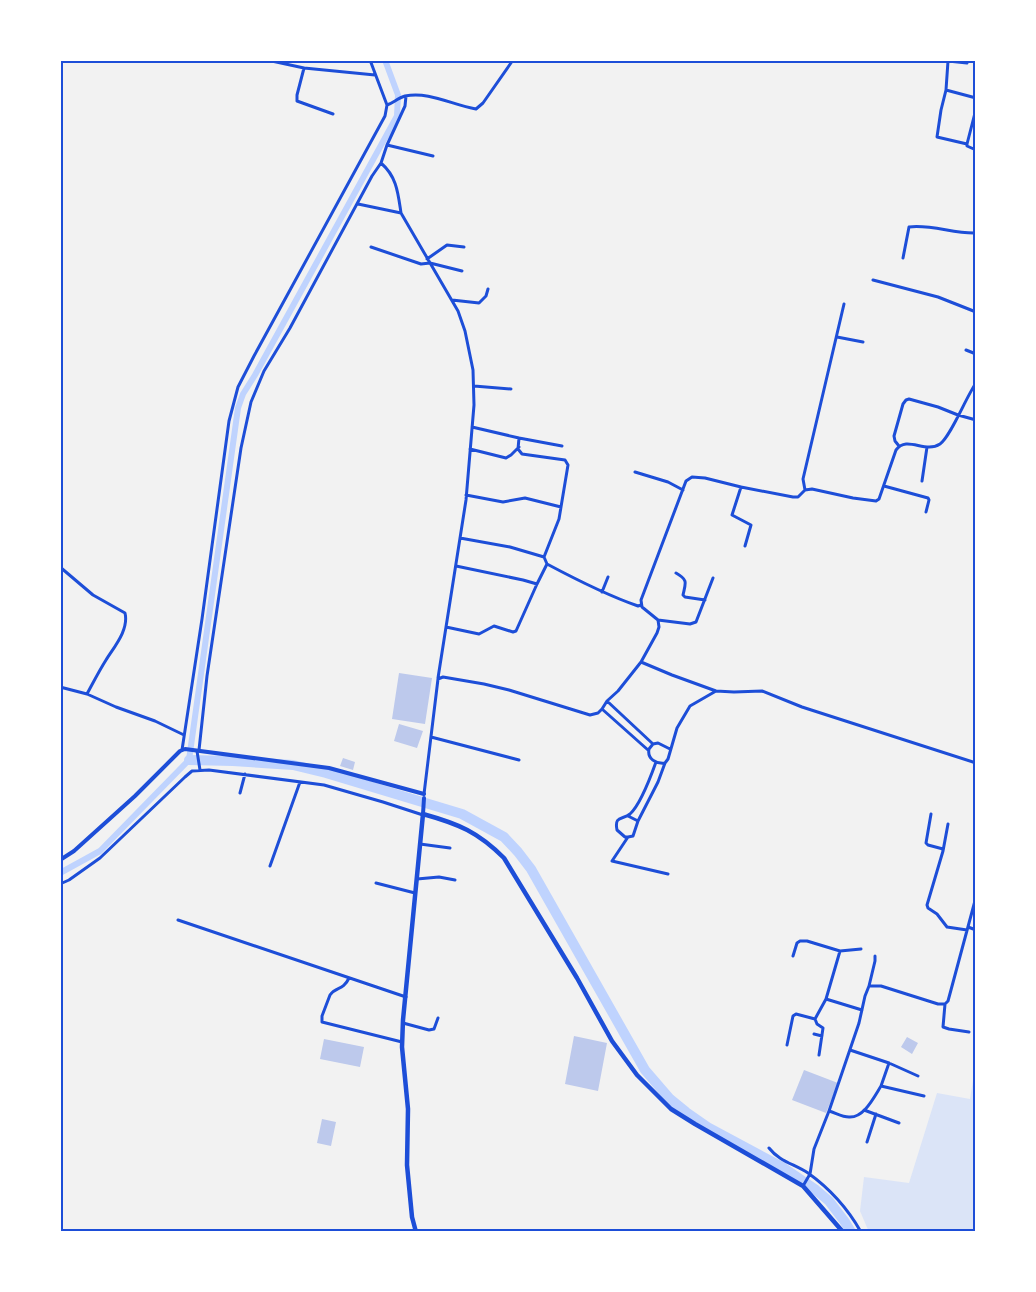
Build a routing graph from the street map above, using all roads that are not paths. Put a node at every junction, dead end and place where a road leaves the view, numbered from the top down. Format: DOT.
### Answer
graph roads {
  1 [pos="267,60"];
  2 [pos="370,60"];
  3 [pos="513,60"];
  4 [pos="947,61"];
  5 [pos="967,63"];
  6 [pos="304,68"];
  7 [pos="375,75"];
  8 [pos="946,90"];
  9 [pos="404,96"];
  10 [pos="976,98"];
  11 [pos="389,105"];
  12 [pos="976,109"];
  13 [pos="333,114"];
  14 [pos="967,144"];
  15 [pos="387,145"];
  16 [pos="976,150"];
  17 [pos="433,156"];
  18 [pos="381,163"];
  19 [pos="358,204"];
  20 [pos="401,213"];
  21 [pos="976,233"];
  22 [pos="371,247"];
  23 [pos="464,247"];
  24 [pos="903,258"];
  25 [pos="427,259"];
  26 [pos="430,263"];
  27 [pos="462,271"];
  28 [pos="873,280"];
  29 [pos="489,289"];
  30 [pos="452,300"];
  31 [pos="844,304"];
  32 [pos="976,312"];
  33 [pos="837,337"];
  34 [pos="863,342"];
  35 [pos="966,350"];
  36 [pos="976,354"];
  37 [pos="976,383"];
  38 [pos="474,386"];
  39 [pos="511,389"];
  40 [pos="958,415"];
  41 [pos="976,420"];
  42 [pos="472,427"];
  43 [pos="519,438"];
  44 [pos="562,446"];
  45 [pos="899,446"];
  46 [pos="519,447"];
  47 [pos="927,447"];
  48 [pos="470,448"];
  49 [pos="636,472"];
  50 [pos="922,481"];
  51 [pos="884,486"];
  52 [pos="741,487"];
  53 [pos="683,490"];
  54 [pos="805,490"];
  55 [pos="466,495"];
  56 [pos="561,507"];
  57 [pos="926,512"];
  58 [pos="460,538"];
  59 [pos="745,546"];
  60 [pos="544,557"];
  61 [pos="547,564"];
  62 [pos="456,566"];
  63 [pos="60,567"];
  64 [pos="676,573"];
  65 [pos="608,577"];
  66 [pos="712,578"];
  67 [pos="537,584"];
  68 [pos="602,592"];
  69 [pos="705,600"];
  70 [pos="641,605"];
  71 [pos="658,620"];
  72 [pos="446,627"];
  73 [pos="641,662"];
  74 [pos="438,680"];
  75 [pos="60,687"];
  76 [pos="716,691"];
  77 [pos="87,694"];
  78 [pos="608,701"];
  79 [pos="602,709"];
  80 [pos="184,736"];
  81 [pos="431,737"];
  82 [pos="654,744"];
  83 [pos="184,749"];
  84 [pos="670,749"];
  85 [pos="648,750"];
  86 [pos="197,751"];
  87 [pos="519,760"];
  88 [pos="656,762"];
  89 [pos="665,763"];
  90 [pos="976,764"];
  91 [pos="200,768"];
  92 [pos="245,774"];
  93 [pos="300,782"];
  94 [pos="240,793"];
  95 [pos="424,796"];
  96 [pos="423,813"];
  97 [pos="931,814"];
  98 [pos="628,816"];
  99 [pos="638,821"];
  100 [pos="948,824"];
  101 [pos="628,837"];
  102 [pos="420,844"];
  103 [pos="450,848"];
  104 [pos="943,849"];
  105 [pos="60,860"];
  106 [pos="270,866"];
  107 [pos="668,874"];
  108 [pos="417,879"];
  109 [pos="455,880"];
  110 [pos="376,883"];
  111 [pos="60,884"];
  112 [pos="416,893"];
  113 [pos="976,897"];
  114 [pos="178,920"];
  115 [pos="967,928"];
  116 [pos="976,930"];
  117 [pos="861,949"];
  118 [pos="840,951"];
  119 [pos="793,956"];
  120 [pos="875,956"];
  121 [pos="349,978"];
  122 [pos="870,986"];
  123 [pos="405,997"];
  124 [pos="826,999"];
  125 [pos="945,1004"];
  126 [pos="862,1010"];
  127 [pos="438,1018"];
  128 [pos="815,1019"];
  129 [pos="403,1023"];
  130 [pos="969,1032"];
  131 [pos="814,1034"];
  132 [pos="822,1036"];
  133 [pos="402,1042"];
  134 [pos="787,1045"];
  135 [pos="850,1050"];
  136 [pos="819,1055"];
  137 [pos="889,1063"];
  138 [pos="918,1076"];
  139 [pos="881,1086"];
  140 [pos="924,1096"];
  141 [pos="864,1110"];
  142 [pos="830,1111"];
  143 [pos="876,1114"];
  144 [pos="899,1123"];
  145 [pos="867,1142"];
  146 [pos="769,1148"];
  147 [pos="809,1176"];
  148 [pos="804,1185"];
  149 [pos="416,1232"];
  150 [pos="843,1232"];
  151 [pos="861,1232"];
  1 -- 6 [label="street"];
  2 -- 7 [label="street"];
  3 -- 9 [label="street"];
  4 -- 5 [label="street"];
  4 -- 8 [label="street"];
  6 -- 7 [label="street"];
  6 -- 13 [label="street"];
  7 -- 11 [label="street"];
  8 -- 10 [label="street"];
  8 -- 14 [label="street"];
  9 -- 11 [label="street"];
  9 -- 15 [label="street"];
  11 -- 80 [label="street"];
  12 -- 14 [label="street"];
  14 -- 16 [label="street"];
  15 -- 17 [label="street"];
  15 -- 18 [label="street"];
  18 -- 19 [label="street"];
  18 -- 20 [label="street"];
  19 -- 20 [label="street"];
  19 -- 86 [label="street"];
  20 -- 25 [label="street"];
  21 -- 24 [label="street"];
  22 -- 26 [label="street"];
  23 -- 25 [label="street"];
  25 -- 26 [label="street"];
  26 -- 27 [label="street"];
  26 -- 30 [label="street"];
  28 -- 32 [label="street"];
  29 -- 30 [label="street"];
  30 -- 38 [label="street"];
  31 -- 33 [label="street"];
  33 -- 34 [label="street"];
  33 -- 54 [label="street"];
  35 -- 36 [label="street"];
  37 -- 40 [label="street"];
  38 -- 39 [label="street"];
  38 -- 42 [label="street"];
  40 -- 41 [label="street"];
  40 -- 45 [label="street"];
  40 -- 47 [label="street"];
  42 -- 43 [label="street"];
  42 -- 48 [label="street"];
  43 -- 44 [label="street"];
  43 -- 46 [label="street"];
  45 -- 47 [label="street"];
  45 -- 51 [label="street"];
  46 -- 48 [label="street"];
  46 -- 56 [label="street"];
  47 -- 50 [label="street"];
  48 -- 55 [label="street"];
  49 -- 53 [label="street"];
  51 -- 54 [label="street"];
  51 -- 57 [label="street"];
  52 -- 53 [label="street"];
  52 -- 54 [label="street"];
  52 -- 59 [label="street"];
  53 -- 70 [label="street"];
  55 -- 56 [label="street"];
  55 -- 58 [label="street"];
  56 -- 60 [label="street"];
  58 -- 60 [label="street"];
  58 -- 62 [label="street"];
  60 -- 61 [label="street"];
  61 -- 67 [label="street"];
  61 -- 68 [label="street"];
  62 -- 67 [label="street"];
  62 -- 72 [label="street"];
  63 -- 77 [label="street"];
  64 -- 69 [label="street"];
  65 -- 68 [label="street"];
  66 -- 69 [label="street"];
  67 -- 72 [label="street"];
  68 -- 70 [label="street"];
  69 -- 71 [label="street"];
  70 -- 71 [label="street"];
  71 -- 73 [label="street"];
  72 -- 74 [label="street"];
  73 -- 76 [label="street"];
  73 -- 78 [label="street"];
  74 -- 79 [label="street"];
  74 -- 81 [label="street"];
  75 -- 77 [label="street"];
  76 -- 84 [label="street"];
  76 -- 90 [label="street"];
  77 -- 80 [label="street"];
  78 -- 79 [label="street"];
  78 -- 82 [label="street"];
  79 -- 85 [label="street"];
  80 -- 83 [label="street"];
  81 -- 87 [label="street"];
  81 -- 95 [label="street"];
  82 -- 84 [label="street"];
  82 -- 85 [label="street"];
  83 -- 86 [label="street"];
  83 -- 105 [label="street"];
  84 -- 89 [label="street"];
  85 -- 88 [label="street"];
  86 -- 91 [label="street"];
  86 -- 95 [label="street"];
  88 -- 89 [label="street"];
  88 -- 98 [label="street"];
  89 -- 99 [label="street"];
  91 -- 92 [label="street"];
  91 -- 111 [label="street"];
  92 -- 93 [label="street"];
  92 -- 94 [label="street"];
  93 -- 96 [label="street"];
  93 -- 106 [label="street"];
  95 -- 96 [label="street"];
  96 -- 102 [label="main road"];
  96 -- 148 [label="main road"];
  97 -- 104 [label="street"];
  98 -- 99 [label="street"];
  98 -- 101 [label="street"];
  99 -- 101 [label="street"];
  100 -- 104 [label="street"];
  101 -- 107 [label="street"];
  102 -- 103 [label="street"];
  102 -- 108 [label="main road"];
  104 -- 115 [label="street"];
  108 -- 109 [label="street"];
  108 -- 112 [label="main road"];
  110 -- 112 [label="street"];
  112 -- 123 [label="main road"];
  113 -- 115 [label="street"];
  114 -- 121 [label="street"];
  115 -- 116 [label="street"];
  115 -- 125 [label="street"];
  117 -- 118 [label="street"];
  118 -- 119 [label="street"];
  118 -- 124 [label="street"];
  120 -- 122 [label="street"];
  121 -- 123 [label="street"];
  121 -- 133 [label="street"];
  122 -- 125 [label="street"];
  122 -- 126 [label="street"];
  123 -- 129 [label="main road"];
  124 -- 126 [label="street"];
  124 -- 128 [label="street"];
  125 -- 130 [label="street"];
  126 -- 135 [label="street"];
  127 -- 129 [label="street"];
  128 -- 132 [label="street"];
  128 -- 134 [label="street"];
  129 -- 133 [label="main road"];
  131 -- 132 [label="street"];
  132 -- 136 [label="street"];
  133 -- 149 [label="main road"];
  135 -- 137 [label="street"];
  135 -- 142 [label="street"];
  137 -- 138 [label="street"];
  137 -- 139 [label="street"];
  139 -- 140 [label="street"];
  139 -- 141 [label="street"];
  141 -- 142 [label="street"];
  141 -- 143 [label="street"];
  142 -- 147 [label="street"];
  143 -- 144 [label="street"];
  143 -- 145 [label="street"];
  146 -- 147 [label="street"];
  147 -- 148 [label="street"];
  147 -- 151 [label="street"];
  148 -- 150 [label="main road"];
}
